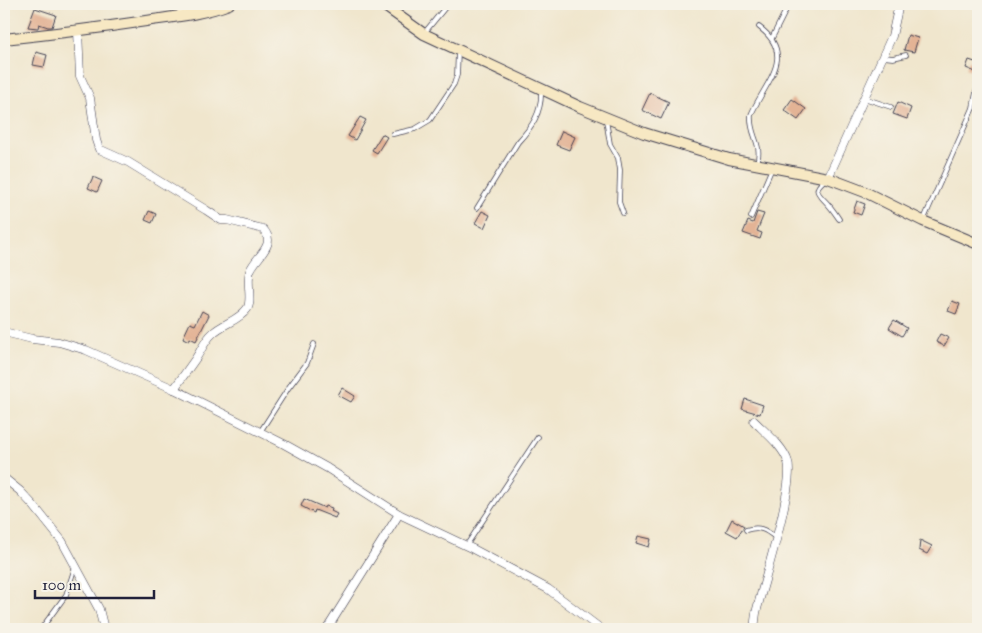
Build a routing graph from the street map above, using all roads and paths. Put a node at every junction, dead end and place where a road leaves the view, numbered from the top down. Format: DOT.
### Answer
graph roads {
  1 [pos="184,4"];
  2 [pos="229,4"];
  3 [pos="382,4"];
  4 [pos="448,4"];
  5 [pos="789,4"];
  6 [pos="899,4"];
  7 [pos="180,16"];
  8 [pos="759,28"];
  9 [pos="78,31"];
  10 [pos="424,34"];
  11 [pos="772,38"];
  12 [pos="4,39"];
  13 [pos="459,49"];
  14 [pos="906,55"];
  15 [pos="883,57"];
  16 [pos="978,82"];
  17 [pos="541,89"];
  18 [pos="864,98"];
  19 [pos="891,107"];
  20 [pos="606,117"];
  21 [pos="393,134"];
  22 [pos="757,165"];
  23 [pos="772,168"];
  24 [pos="828,178"];
  25 [pos="478,208"];
  26 [pos="623,213"];
  27 [pos="751,217"];
  28 [pos="839,219"];
  29 [pos="924,221"];
  30 [pos="978,244"];
  31 [pos="4,332"];
  32 [pos="314,344"];
  33 [pos="174,389"];
  34 [pos="754,421"];
  35 [pos="260,432"];
  36 [pos="538,437"];
  37 [pos="4,478"];
  38 [pos="399,514"];
  39 [pos="746,530"];
  40 [pos="776,538"];
  41 [pos="466,546"];
  42 [pos="76,564"];
  43 [pos="41,629"];
  44 [pos="106,629"];
  45 [pos="327,629"];
  46 [pos="601,629"];
  47 [pos="754,629"];
  1 -- 7 [label="street"];
  2 -- 7 [label="street"];
  3 -- 10 [label="street"];
  4 -- 10 [label="lane"];
  5 -- 11 [label="lane"];
  6 -- 15 [label="street"];
  7 -- 9 [label="street"];
  8 -- 11 [label="lane"];
  9 -- 12 [label="street"];
  9 -- 33 [label="street"];
  10 -- 13 [label="street"];
  11 -- 22 [label="lane"];
  13 -- 17 [label="street"];
  13 -- 21 [label="lane"];
  14 -- 15 [label="lane"];
  15 -- 18 [label="street"];
  16 -- 29 [label="lane"];
  17 -- 20 [label="street"];
  17 -- 25 [label="lane"];
  18 -- 19 [label="lane"];
  18 -- 24 [label="street"];
  20 -- 22 [label="street"];
  20 -- 26 [label="lane"];
  22 -- 23 [label="street"];
  23 -- 24 [label="street"];
  23 -- 27 [label="lane"];
  24 -- 28 [label="lane"];
  24 -- 29 [label="street"];
  29 -- 30 [label="street"];
  31 -- 33 [label="street"];
  32 -- 35 [label="lane"];
  33 -- 35 [label="street"];
  34 -- 40 [label="street"];
  35 -- 38 [label="street"];
  36 -- 41 [label="lane"];
  37 -- 42 [label="street"];
  38 -- 41 [label="street"];
  38 -- 45 [label="street"];
  39 -- 40 [label="lane"];
  40 -- 47 [label="street"];
  41 -- 46 [label="street"];
  42 -- 43 [label="lane"];
  42 -- 44 [label="street"];
}
